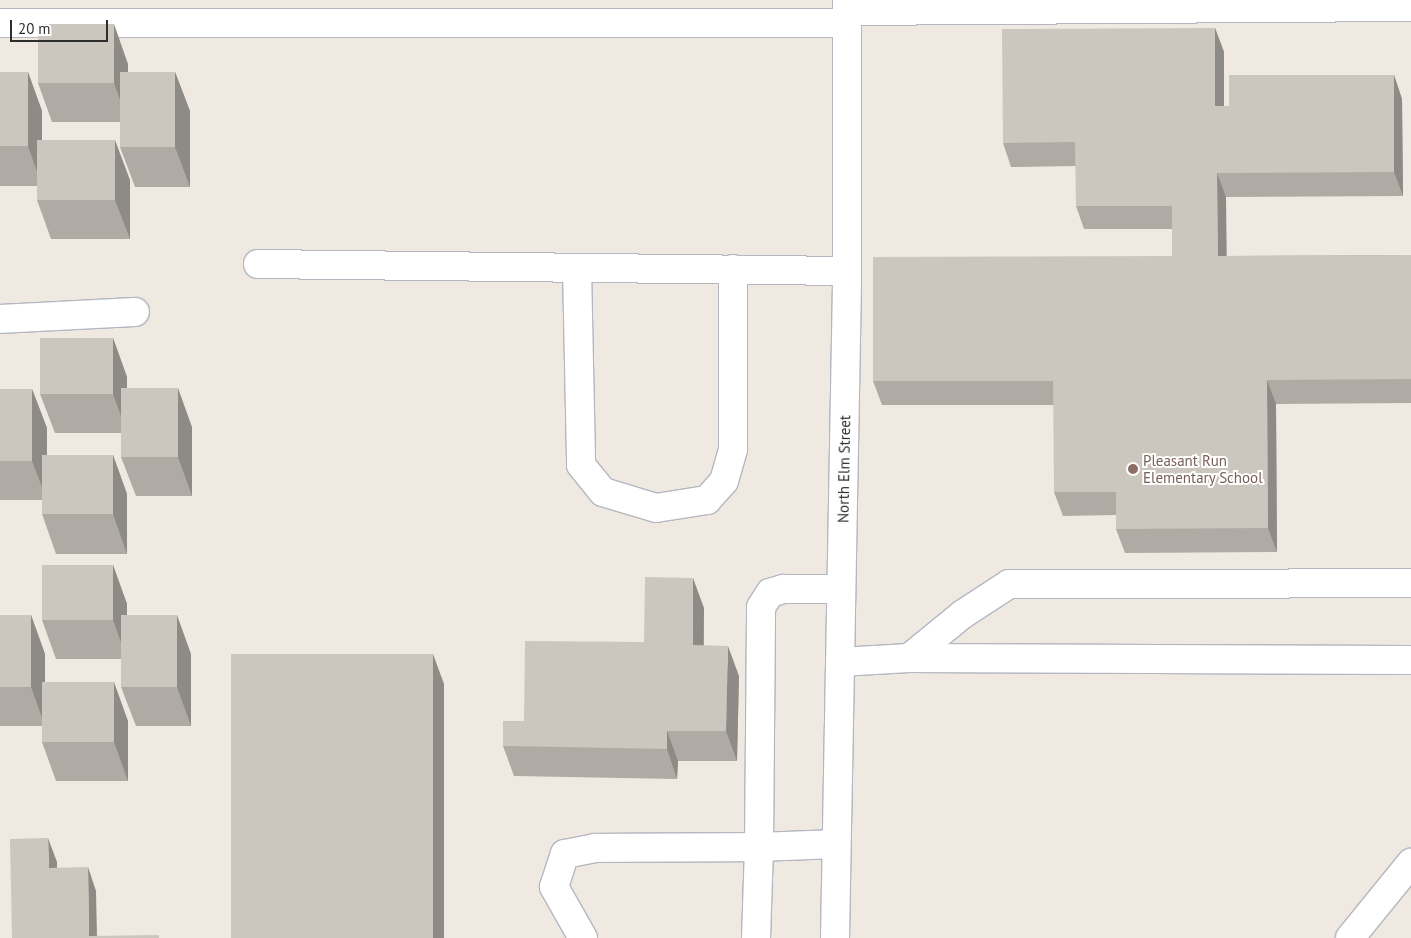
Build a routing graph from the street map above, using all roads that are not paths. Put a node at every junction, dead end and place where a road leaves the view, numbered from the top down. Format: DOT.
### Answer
graph roads {
  1 [pos="947,5"];
  2 [pos="1411,7"];
  3 [pos="847,11"];
  4 [pos="0,23"];
  5 [pos="258,264"];
  6 [pos="577,268"];
  7 [pos="733,269"];
  8 [pos="847,271"];
  9 [pos="135,312"];
  10 [pos="0,319"];
  11 [pos="1411,584"];
  12 [pos="841,589"];
  13 [pos="910,658"];
  14 [pos="1411,660"];
  15 [pos="840,662"];
  16 [pos="836,844"];
  17 [pos="759,847"];
  18 [pos="1411,863"];
  19 [pos="582,938"];
  20 [pos="756,938"];
  21 [pos="835,938"];
  22 [pos="1350,938"];
  1 -- 2 [label="street"];
  1 -- 3 [label="street"];
  3 -- 4 [label="street"];
  3 -- 8 [label="street, North Elm Street"];
  5 -- 6 [label="street"];
  6 -- 7 [label="street"];
  6 -- 7 [label="street"];
  7 -- 8 [label="street"];
  8 -- 12 [label="street, North Elm Street"];
  9 -- 10 [label="street"];
  11 -- 13 [label="street"];
  12 -- 15 [label="street, North Elm Street"];
  12 -- 17 [label="street"];
  13 -- 14 [label="street"];
  13 -- 15 [label="street"];
  15 -- 16 [label="street, North Elm Street"];
  16 -- 17 [label="street"];
  16 -- 21 [label="street, North Elm Street"];
  17 -- 19 [label="street"];
  17 -- 20 [label="street"];
  18 -- 22 [label="street"];
}
